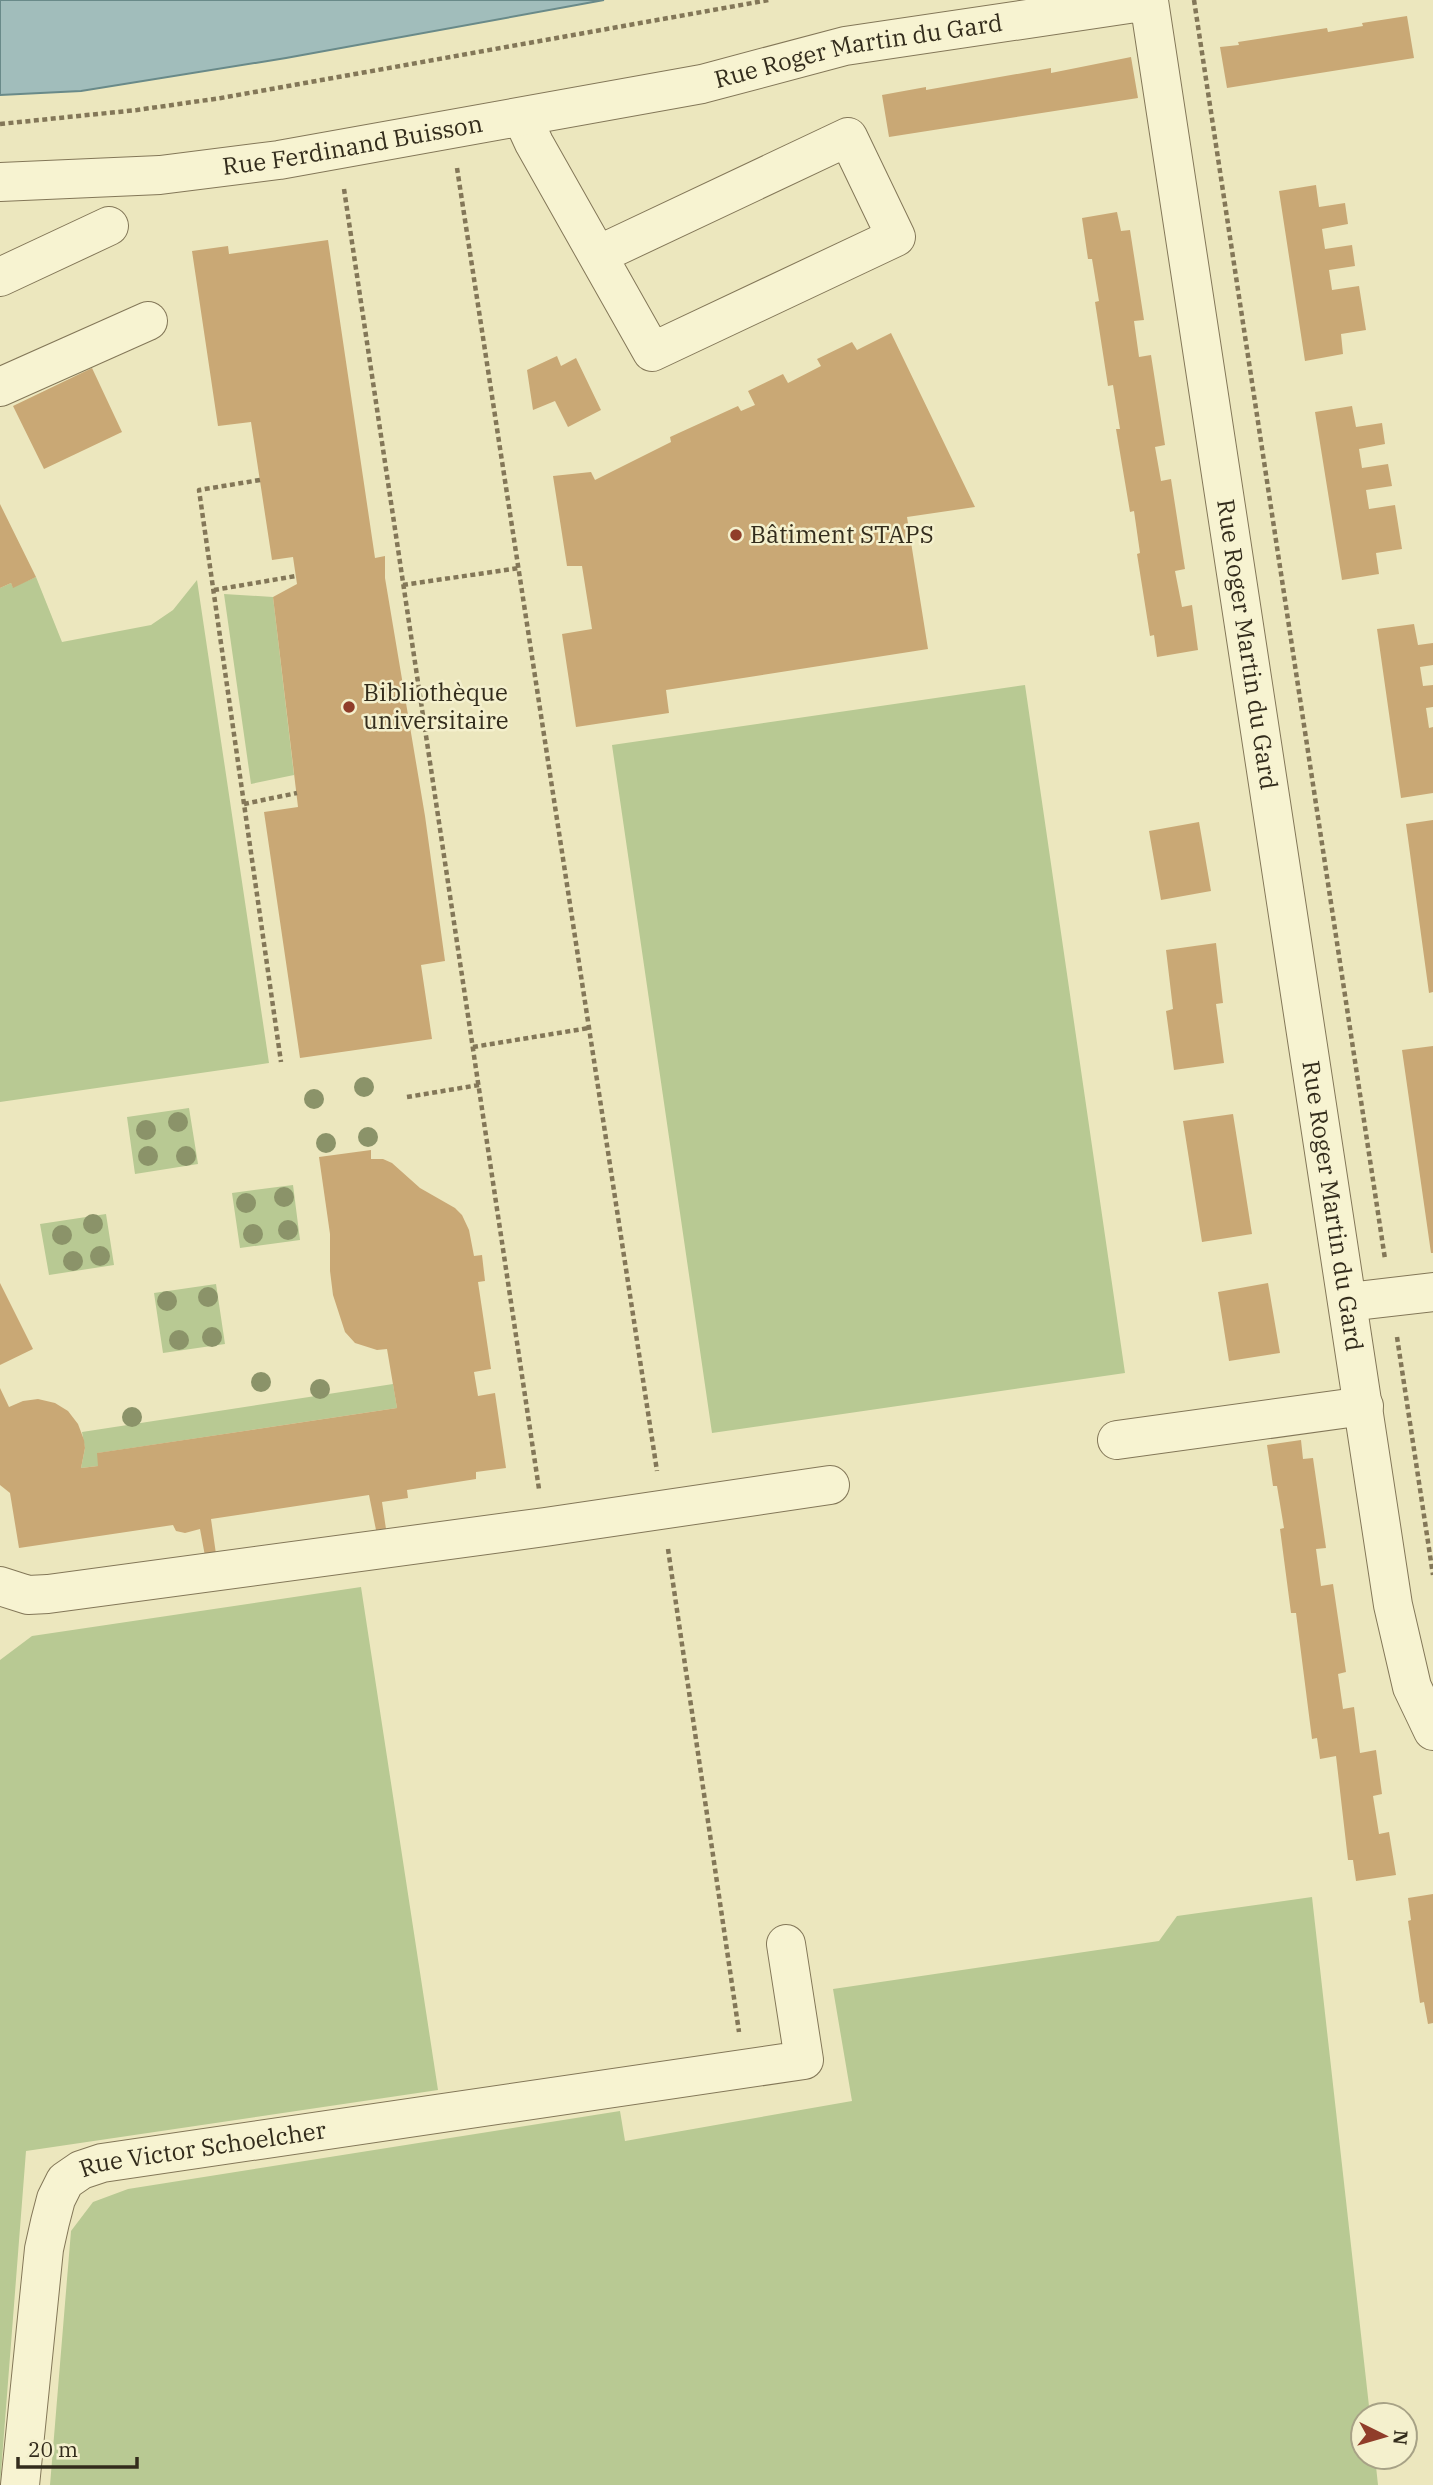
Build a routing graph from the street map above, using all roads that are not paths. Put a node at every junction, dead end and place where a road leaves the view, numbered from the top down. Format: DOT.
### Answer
graph roads {
  1 [pos="1153,1"];
  2 [pos="702,84"];
  3 [pos="522,117"];
  4 [pos="0,182"];
  5 [pos="109,226"];
  6 [pos="598,255"];
  7 [pos="0,277"];
  8 [pos="148,321"];
  9 [pos="0,387"];
  10 [pos="1433,1292"];
  11 [pos="1348,1302"];
  12 [pos="1364,1406"];
  13 [pos="1117,1440"];
  14 [pos="830,1485"];
  15 [pos="0,1586"];
  16 [pos="1433,1731"];
  17 [pos="786,1944"];
  18 [pos="20,2485"];
  1 -- 2 [label="street, Rue Roger Martin du Gard"];
  1 -- 11 [label="street, Rue Roger Martin du Gard"];
  2 -- 3 [label="street, Rue Ferdinand Buisson"];
  3 -- 4 [label="street, Rue Ferdinand Buisson"];
  3 -- 6 [label="street"];
  5 -- 7 [label="street"];
  6 -- 6 [label="street"];
  8 -- 9 [label="street"];
  10 -- 11 [label="street"];
  11 -- 12 [label="street, Rue Roger Martin du Gard"];
  12 -- 13 [label="street"];
  12 -- 16 [label="street, Rue Roger Martin du Gard"];
  14 -- 15 [label="street"];
  17 -- 18 [label="street, Rue Victor Schoelcher"];
}
